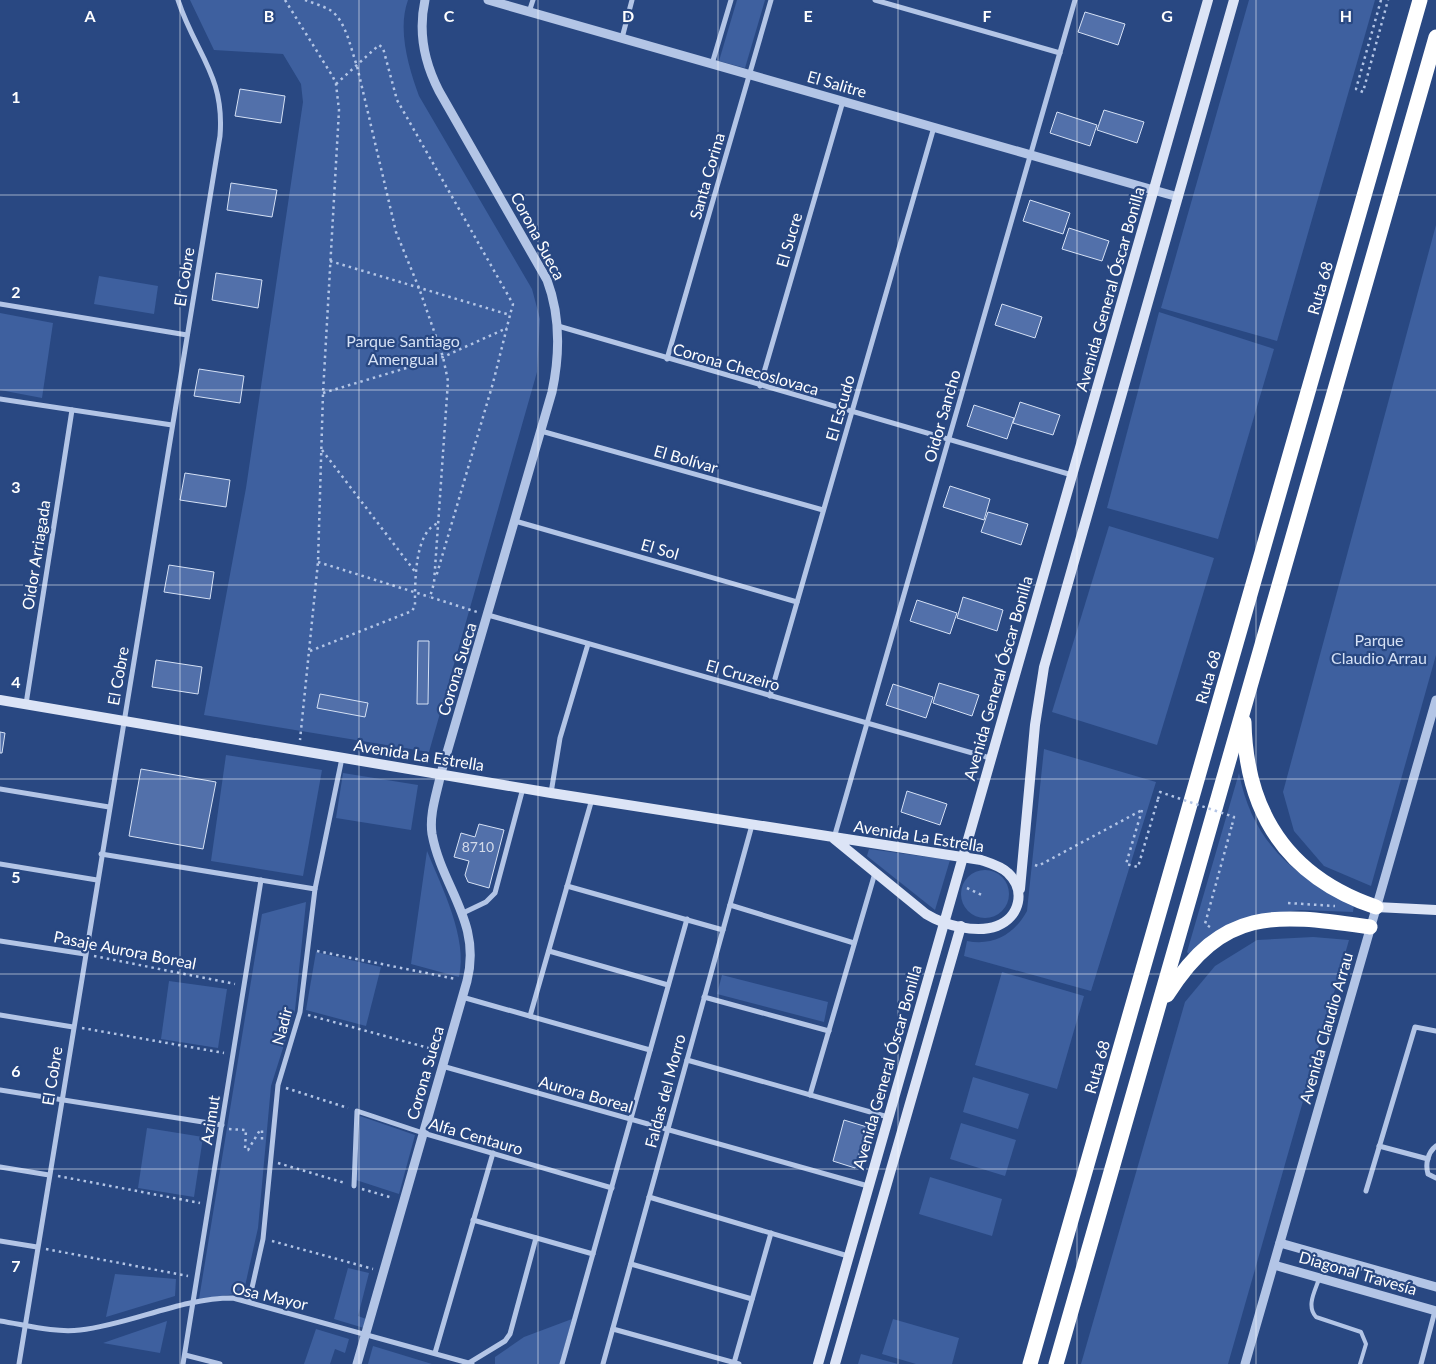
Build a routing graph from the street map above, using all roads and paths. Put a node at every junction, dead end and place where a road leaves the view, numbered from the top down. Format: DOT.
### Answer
graph roads {
  1 [pos="178,0"];
  2 [pos="286,0"];
  3 [pos="305,0"];
  4 [pos="425,0"];
  5 [pos="488,0"];
  6 [pos="533,0"];
  7 [pos="632,0"];
  8 [pos="731,0"];
  9 [pos="771,0"];
  10 [pos="875,0"];
  11 [pos="1075,0"];
  12 [pos="1208,0"];
  13 [pos="1234,0"];
  14 [pos="1381,0"];
  15 [pos="1388,0"];
  16 [pos="1420,0"];
  17 [pos="529,12"];
  18 [pos="1436,37"];
  19 [pos="622,38"];
  20 [pos="1060,52"];
  21 [pos="712,64"];
  22 [pos="357,66"];
  23 [pos="749,75"];
  24 [pos="336,84"];
  25 [pos="843,101"];
  26 [pos="934,127"];
  27 [pos="1030,155"];
  28 [pos="1154,190"];
  29 [pos="1178,197"];
  30 [pos="330,261"];
  31 [pos="419,288"];
  32 [pos="0,304"];
  33 [pos="510,315"];
  34 [pos="558,326"];
  35 [pos="508,328"];
  36 [pos="187,335"];
  37 [pos="443,357"];
  38 [pos="667,359"];
  39 [pos="760,386"];
  40 [pos="323,393"];
  41 [pos="0,399"];
  42 [pos="72,410"];
  43 [pos="852,412"];
  44 [pos="172,425"];
  45 [pos="541,431"];
  46 [pos="948,440"];
  47 [pos="321,449"];
  48 [pos="1072,475"];
  49 [pos="823,510"];
  50 [pos="516,521"];
  51 [pos="439,524"];
  52 [pos="318,562"];
  53 [pos="417,574"];
  54 [pos="434,583"];
  55 [pos="415,592"];
  56 [pos="430,597"];
  57 [pos="797,602"];
  58 [pos="488,615"];
  59 [pos="588,644"];
  60 [pos="310,651"];
  61 [pos="770,696"];
  62 [pos="0,700"];
  63 [pos="1436,700"];
  64 [pos="26,704"];
  65 [pos="1245,705"];
  66 [pos="123,720"];
  67 [pos="867,723"];
  68 [pos="298,751"];
  69 [pos="342,757"];
  70 [pos="990,758"];
  71 [pos="441,773"];
  72 [pos="523,788"];
  73 [pos="0,790"];
  74 [pos="551,793"];
  75 [pos="592,799"];
  76 [pos="109,807"];
  77 [pos="752,825"];
  78 [pos="833,838"];
  79 [pos="101,854"];
  80 [pos="962,857"];
  81 [pos="1022,860"];
  82 [pos="0,864"];
  83 [pos="875,873"];
  84 [pos="97,880"];
  85 [pos="261,880"];
  86 [pos="955,882"];
  87 [pos="567,886"];
  88 [pos="315,889"];
  89 [pos="1019,893"];
  90 [pos="984,896"];
  91 [pos="730,905"];
  92 [pos="1376,907"];
  93 [pos="1436,910"];
  94 [pos="463,913"];
  95 [pos="1315,919"];
  96 [pos="687,920"];
  97 [pos="944,923"];
  98 [pos="1205,924"];
  99 [pos="960,926"];
  100 [pos="1370,927"];
  101 [pos="723,930"];
  102 [pos="0,940"];
  103 [pos="854,943"];
  104 [pos="308,949"];
  105 [pos="549,951"];
  106 [pos="85,954"];
  107 [pos="467,981"];
  108 [pos="668,985"];
  109 [pos="245,986"];
  110 [pos="462,997"];
  111 [pos="704,997"];
  112 [pos="1159,1006"];
  113 [pos="300,1012"];
  114 [pos="0,1015"];
  115 [pos="530,1016"];
  116 [pos="73,1027"];
  117 [pos="829,1031"];
  118 [pos="1436,1031"];
  119 [pos="650,1050"];
  120 [pos="446,1052"];
  121 [pos="234,1054"];
  122 [pos="687,1060"];
  123 [pos="442,1066"];
  124 [pos="278,1085"];
  125 [pos="0,1090"];
  126 [pos="810,1095"];
  127 [pos="61,1100"];
  128 [pos="357,1111"];
  129 [pos="888,1117"];
  130 [pos="631,1119"];
  131 [pos="222,1125"];
  132 [pos="668,1130"];
  133 [pos="423,1133"];
  134 [pos="1379,1146"];
  135 [pos="1436,1146"];
  136 [pos="493,1153"];
  137 [pos="1428,1159"];
  138 [pos="271,1161"];
  139 [pos="0,1167"];
  140 [pos="49,1175"];
  141 [pos="1436,1178"];
  142 [pos="354,1186"];
  143 [pos="868,1186"];
  144 [pos="612,1188"];
  145 [pos="1366,1191"];
  146 [pos="649,1197"];
  147 [pos="404,1201"];
  148 [pos="209,1204"];
  149 [pos="473,1220"];
  150 [pos="771,1233"];
  151 [pos="536,1238"];
  152 [pos="263,1239"];
  153 [pos="0,1241"];
  154 [pos="1280,1243"];
  155 [pos="38,1247"];
  156 [pos="593,1254"];
  157 [pos="848,1256"];
  158 [pos="631,1264"];
  159 [pos="1274,1264"];
  160 [pos="383,1272"];
  161 [pos="198,1278"];
  162 [pos="1319,1278"];
  163 [pos="1436,1287"];
  164 [pos="752,1299"];
  165 [pos="249,1301"];
  166 [pos="193,1302"];
  167 [pos="1436,1311"];
  168 [pos="0,1321"];
  169 [pos="25,1325"];
  170 [pos="613,1329"];
  171 [pos="365,1334"];
  172 [pos="434,1353"];
  173 [pos="185,1355"];
  174 [pos="470,1363"];
  175 [pos="736,1363"];
  176 [pos="19,1364"];
  177 [pos="183,1364"];
  178 [pos="220,1364"];
  179 [pos="357,1364"];
  180 [pos="562,1364"];
  181 [pos="603,1364"];
  182 [pos="818,1364"];
  183 [pos="835,1364"];
  184 [pos="1030,1364"];
  185 [pos="1056,1364"];
  186 [pos="1245,1364"];
  187 [pos="1360,1364"];
  188 [pos="1421,1364"];
  1 -- 36 [label="street, El Cobre"];
  2 -- 24 [label="path"];
  3 -- 22 [label="path"];
  4 -- 34 [label="street, Corona Sueca"];
  5 -- 17 [label="street, El Salitre"];
  6 -- 17 [label="street"];
  7 -- 19 [label="street"];
  8 -- 21 [label="street"];
  9 -- 23 [label="street, Santa Corina"];
  10 -- 20 [label="street"];
  11 -- 20 [label="street, Oidor Sancho"];
  12 -- 28 [label="main road, Avenida General Óscar Bonilla"];
  13 -- 29 [label="main road"];
  14 -- 15 [label="path"];
  16 -- 184 [label="highway, Ruta 68"];
  17 -- 19 [label="street, El Salitre"];
  18 -- 65 [label="highway"];
  19 -- 21 [label="street, El Salitre"];
  20 -- 27 [label="street, Oidor Sancho"];
  21 -- 23 [label="street, El Salitre"];
  22 -- 24 [label="path"];
  22 -- 31 [label="path"];
  22 -- 33 [label="path"];
  23 -- 25 [label="street, El Salitre"];
  23 -- 38 [label="street, Santa Corina"];
  24 -- 30 [label="path"];
  25 -- 26 [label="street, El Salitre"];
  25 -- 39 [label="street, El Sucre"];
  26 -- 27 [label="street, El Salitre"];
  26 -- 43 [label="street, El Escudo"];
  27 -- 28 [label="street, El Salitre"];
  27 -- 46 [label="street, Oidor Sancho"];
  28 -- 29 [label="street, El Salitre"];
  28 -- 48 [label="main road, Avenida General Óscar Bonilla"];
  29 -- 81 [label="main road"];
  30 -- 31 [label="path"];
  30 -- 40 [label="path"];
  31 -- 33 [label="path"];
  31 -- 37 [label="path"];
  32 -- 36 [label="street"];
  33 -- 35 [label="path"];
  34 -- 38 [label="street, Corona Checoslovaca"];
  34 -- 45 [label="street, Corona Sueca"];
  35 -- 37 [label="path"];
  35 -- 54 [label="path"];
  36 -- 44 [label="street, El Cobre"];
  37 -- 40 [label="path"];
  37 -- 51 [label="path"];
  38 -- 39 [label="street, Corona Checoslovaca"];
  39 -- 43 [label="street, Corona Checoslovaca"];
  40 -- 47 [label="path"];
  41 -- 42 [label="street"];
  42 -- 44 [label="street"];
  42 -- 64 [label="street, Oidor Arriagada"];
  43 -- 46 [label="street, Corona Checoslovaca"];
  43 -- 49 [label="street, El Escudo"];
  44 -- 66 [label="street, El Cobre"];
  45 -- 49 [label="street, El Bolívar"];
  45 -- 50 [label="street, Corona Sueca"];
  46 -- 48 [label="street, Corona Checoslovaca"];
  46 -- 67 [label="street, Oidor Sancho"];
  47 -- 52 [label="path"];
  47 -- 53 [label="path"];
  48 -- 70 [label="main road, Avenida General Óscar Bonilla"];
  49 -- 57 [label="street, El Escudo"];
  50 -- 57 [label="street, El Sol"];
  50 -- 58 [label="street, Corona Sueca"];
  51 -- 53 [label="path"];
  51 -- 54 [label="path"];
  52 -- 55 [label="path"];
  52 -- 60 [label="path"];
  53 -- 55 [label="path"];
  54 -- 56 [label="path"];
  55 -- 56 [label="path"];
  55 -- 60 [label="path"];
  56 -- 58 [label="path"];
  57 -- 61 [label="street, El Escudo"];
  58 -- 59 [label="street, El Cruzeiro"];
  58 -- 71 [label="street, Corona Sueca"];
  59 -- 61 [label="street, El Cruzeiro"];
  59 -- 74 [label="street"];
  60 -- 68 [label="path"];
  61 -- 67 [label="street, El Cruzeiro"];
  62 -- 64 [label="main road, Avenida La Estrella"];
  63 -- 92 [label="street, Avenida Claudio Arrau"];
  64 -- 66 [label="main road, Avenida La Estrella"];
  65 -- 92 [label="highway"];
  65 -- 112 [label="highway"];
  66 -- 68 [label="main road, Avenida La Estrella"];
  66 -- 76 [label="street, El Cobre"];
  67 -- 70 [label="street, El Cruzeiro"];
  67 -- 78 [label="street, Oidor Sancho"];
  68 -- 69 [label="main road, Avenida La Estrella"];
  69 -- 71 [label="main road, Avenida La Estrella"];
  69 -- 88 [label="street, Nadir"];
  70 -- 80 [label="main road, Avenida General Óscar Bonilla"];
  71 -- 72 [label="main road, Avenida La Estrella"];
  71 -- 94 [label="street, Corona Sueca"];
  72 -- 74 [label="main road, Avenida La Estrella"];
  72 -- 94 [label="street"];
  73 -- 76 [label="street"];
  74 -- 75 [label="main road, Avenida La Estrella"];
  75 -- 77 [label="main road, Avenida La Estrella"];
  75 -- 87 [label="street"];
  76 -- 79 [label="street, El Cobre"];
  77 -- 78 [label="main road, Avenida La Estrella"];
  77 -- 91 [label="street, Faldas del Morro"];
  78 -- 80 [label="main road, Avenida La Estrella"];
  78 -- 83 [label="main road, Avenida La Estrella"];
  79 -- 84 [label="street, El Cobre"];
  79 -- 85 [label="street"];
  80 -- 86 [label="main road, Avenida General Óscar Bonilla"];
  80 -- 89 [label="main road, Avenida La Estrella"];
  81 -- 89 [label="main road"];
  81 -- 98 [label="path, bridge"];
  82 -- 84 [label="street"];
  83 -- 97 [label="main road, Avenida La Estrella"];
  83 -- 103 [label="street"];
  84 -- 106 [label="street, El Cobre"];
  85 -- 88 [label="street"];
  85 -- 109 [label="street, Azimut"];
  86 -- 90 [label="path"];
  86 -- 97 [label="main road, Avenida General Óscar Bonilla"];
  87 -- 96 [label="street"];
  87 -- 105 [label="street"];
  88 -- 104 [label="street, Nadir"];
  89 -- 99 [label="main road, Avenida La Estrella"];
  91 -- 101 [label="street, Faldas del Morro"];
  91 -- 103 [label="street"];
  92 -- 93 [label="main road"];
  92 -- 95 [label="highway"];
  92 -- 100 [label="street, Avenida Claudio Arrau"];
  94 -- 107 [label="street, Corona Sueca"];
  95 -- 100 [label="highway"];
  95 -- 112 [label="highway"];
  96 -- 101 [label="street"];
  96 -- 108 [label="street, Faldas del Morro"];
  97 -- 99 [label="main road, Avenida La Estrella"];
  97 -- 129 [label="main road, Avenida General Óscar Bonilla"];
  99 -- 183 [label="main road, Avenida General Óscar Bonilla"];
  100 -- 154 [label="street, Avenida Claudio Arrau"];
  101 -- 111 [label="street, Faldas del Morro"];
  102 -- 106 [label="street, Pasaje Aurora Boreal"];
  103 -- 117 [label="street"];
  104 -- 107 [label="path"];
  104 -- 113 [label="street, Nadir"];
  105 -- 108 [label="street"];
  105 -- 115 [label="street"];
  106 -- 109 [label="path, Pasaje Aurora Boreal"];
  106 -- 116 [label="street, El Cobre"];
  107 -- 110 [label="street, Corona Sueca"];
  108 -- 119 [label="street, Faldas del Morro"];
  109 -- 121 [label="street, Azimut"];
  110 -- 115 [label="street"];
  110 -- 120 [label="street, Corona Sueca"];
  111 -- 117 [label="street"];
  111 -- 122 [label="street, Faldas del Morro"];
  112 -- 185 [label="highway"];
  113 -- 120 [label="path"];
  113 -- 124 [label="street, Nadir"];
  114 -- 116 [label="street"];
  115 -- 119 [label="street"];
  116 -- 121 [label="path"];
  116 -- 127 [label="street, El Cobre"];
  117 -- 126 [label="street"];
  118 -- 134 [label="street"];
  119 -- 130 [label="street, Faldas del Morro"];
  120 -- 123 [label="street, Corona Sueca"];
  121 -- 131 [label="street, Azimut"];
  122 -- 126 [label="street"];
  122 -- 132 [label="street, Faldas del Morro"];
  123 -- 130 [label="street, Aurora Boreal"];
  123 -- 133 [label="street, Corona Sueca"];
  124 -- 128 [label="path"];
  124 -- 138 [label="street, Nadir"];
  125 -- 127 [label="street"];
  126 -- 129 [label="street"];
  127 -- 131 [label="street"];
  127 -- 140 [label="street, El Cobre"];
  128 -- 133 [label="street, Alfa Centauro"];
  128 -- 142 [label="street"];
  129 -- 143 [label="main road, Avenida General Óscar Bonilla"];
  130 -- 132 [label="street, Aurora Boreal"];
  130 -- 144 [label="street, Faldas del Morro"];
  131 -- 138 [label="path"];
  131 -- 148 [label="street, Azimut"];
  132 -- 143 [label="street, Aurora Boreal"];
  132 -- 146 [label="street, Faldas del Morro"];
  133 -- 136 [label="street, Alfa Centauro"];
  133 -- 147 [label="street, Corona Sueca"];
  134 -- 137 [label="street"];
  134 -- 145 [label="street"];
  135 -- 137 [label="street"];
  136 -- 144 [label="street, Alfa Centauro"];
  136 -- 149 [label="street"];
  137 -- 141 [label="street"];
  138 -- 142 [label="path"];
  138 -- 152 [label="street, Nadir"];
  139 -- 140 [label="street"];
  140 -- 148 [label="path"];
  140 -- 155 [label="street, El Cobre"];
  142 -- 147 [label="path"];
  143 -- 157 [label="main road, Avenida General Óscar Bonilla"];
  144 -- 156 [label="street, Faldas del Morro"];
  146 -- 150 [label="street"];
  146 -- 158 [label="street, Faldas del Morro"];
  147 -- 160 [label="street, Corona Sueca"];
  148 -- 161 [label="street, Azimut"];
  149 -- 151 [label="street"];
  149 -- 172 [label="street"];
  150 -- 157 [label="street"];
  150 -- 164 [label="street"];
  151 -- 156 [label="street"];
  151 -- 174 [label="street"];
  152 -- 160 [label="path"];
  152 -- 165 [label="street, Nadir"];
  153 -- 155 [label="street"];
  154 -- 159 [label="street, Avenida Claudio Arrau"];
  154 -- 163 [label="street, Diagonal Travesía"];
  155 -- 161 [label="path"];
  155 -- 169 [label="street, El Cobre"];
  156 -- 180 [label="street, Faldas del Morro"];
  157 -- 182 [label="main road, Avenida General Óscar Bonilla"];
  158 -- 164 [label="street"];
  158 -- 170 [label="street, Faldas del Morro"];
  159 -- 162 [label="street, Diagonal Travesía"];
  159 -- 186 [label="street, Avenida Claudio Arrau"];
  160 -- 171 [label="street, Corona Sueca"];
  161 -- 166 [label="street, Azimut"];
  162 -- 167 [label="street, Diagonal Travesía"];
  162 -- 187 [label="lane"];
  164 -- 175 [label="street"];
  165 -- 166 [label="street, Osa Mayor"];
  165 -- 171 [label="street, Osa Mayor"];
  166 -- 169 [label="street, Osa Mayor"];
  166 -- 173 [label="street, Azimut"];
  167 -- 188 [label="street, Diagonal Travesía"];
  168 -- 169 [label="street, Osa Mayor"];
  169 -- 176 [label="street, El Cobre"];
  170 -- 175 [label="street"];
  170 -- 181 [label="street, Faldas del Morro"];
  171 -- 172 [label="street, Osa Mayor"];
  171 -- 179 [label="street, Corona Sueca"];
  172 -- 174 [label="street, Osa Mayor"];
  173 -- 177 [label="street, Azimut"];
  173 -- 178 [label="street"];
}
